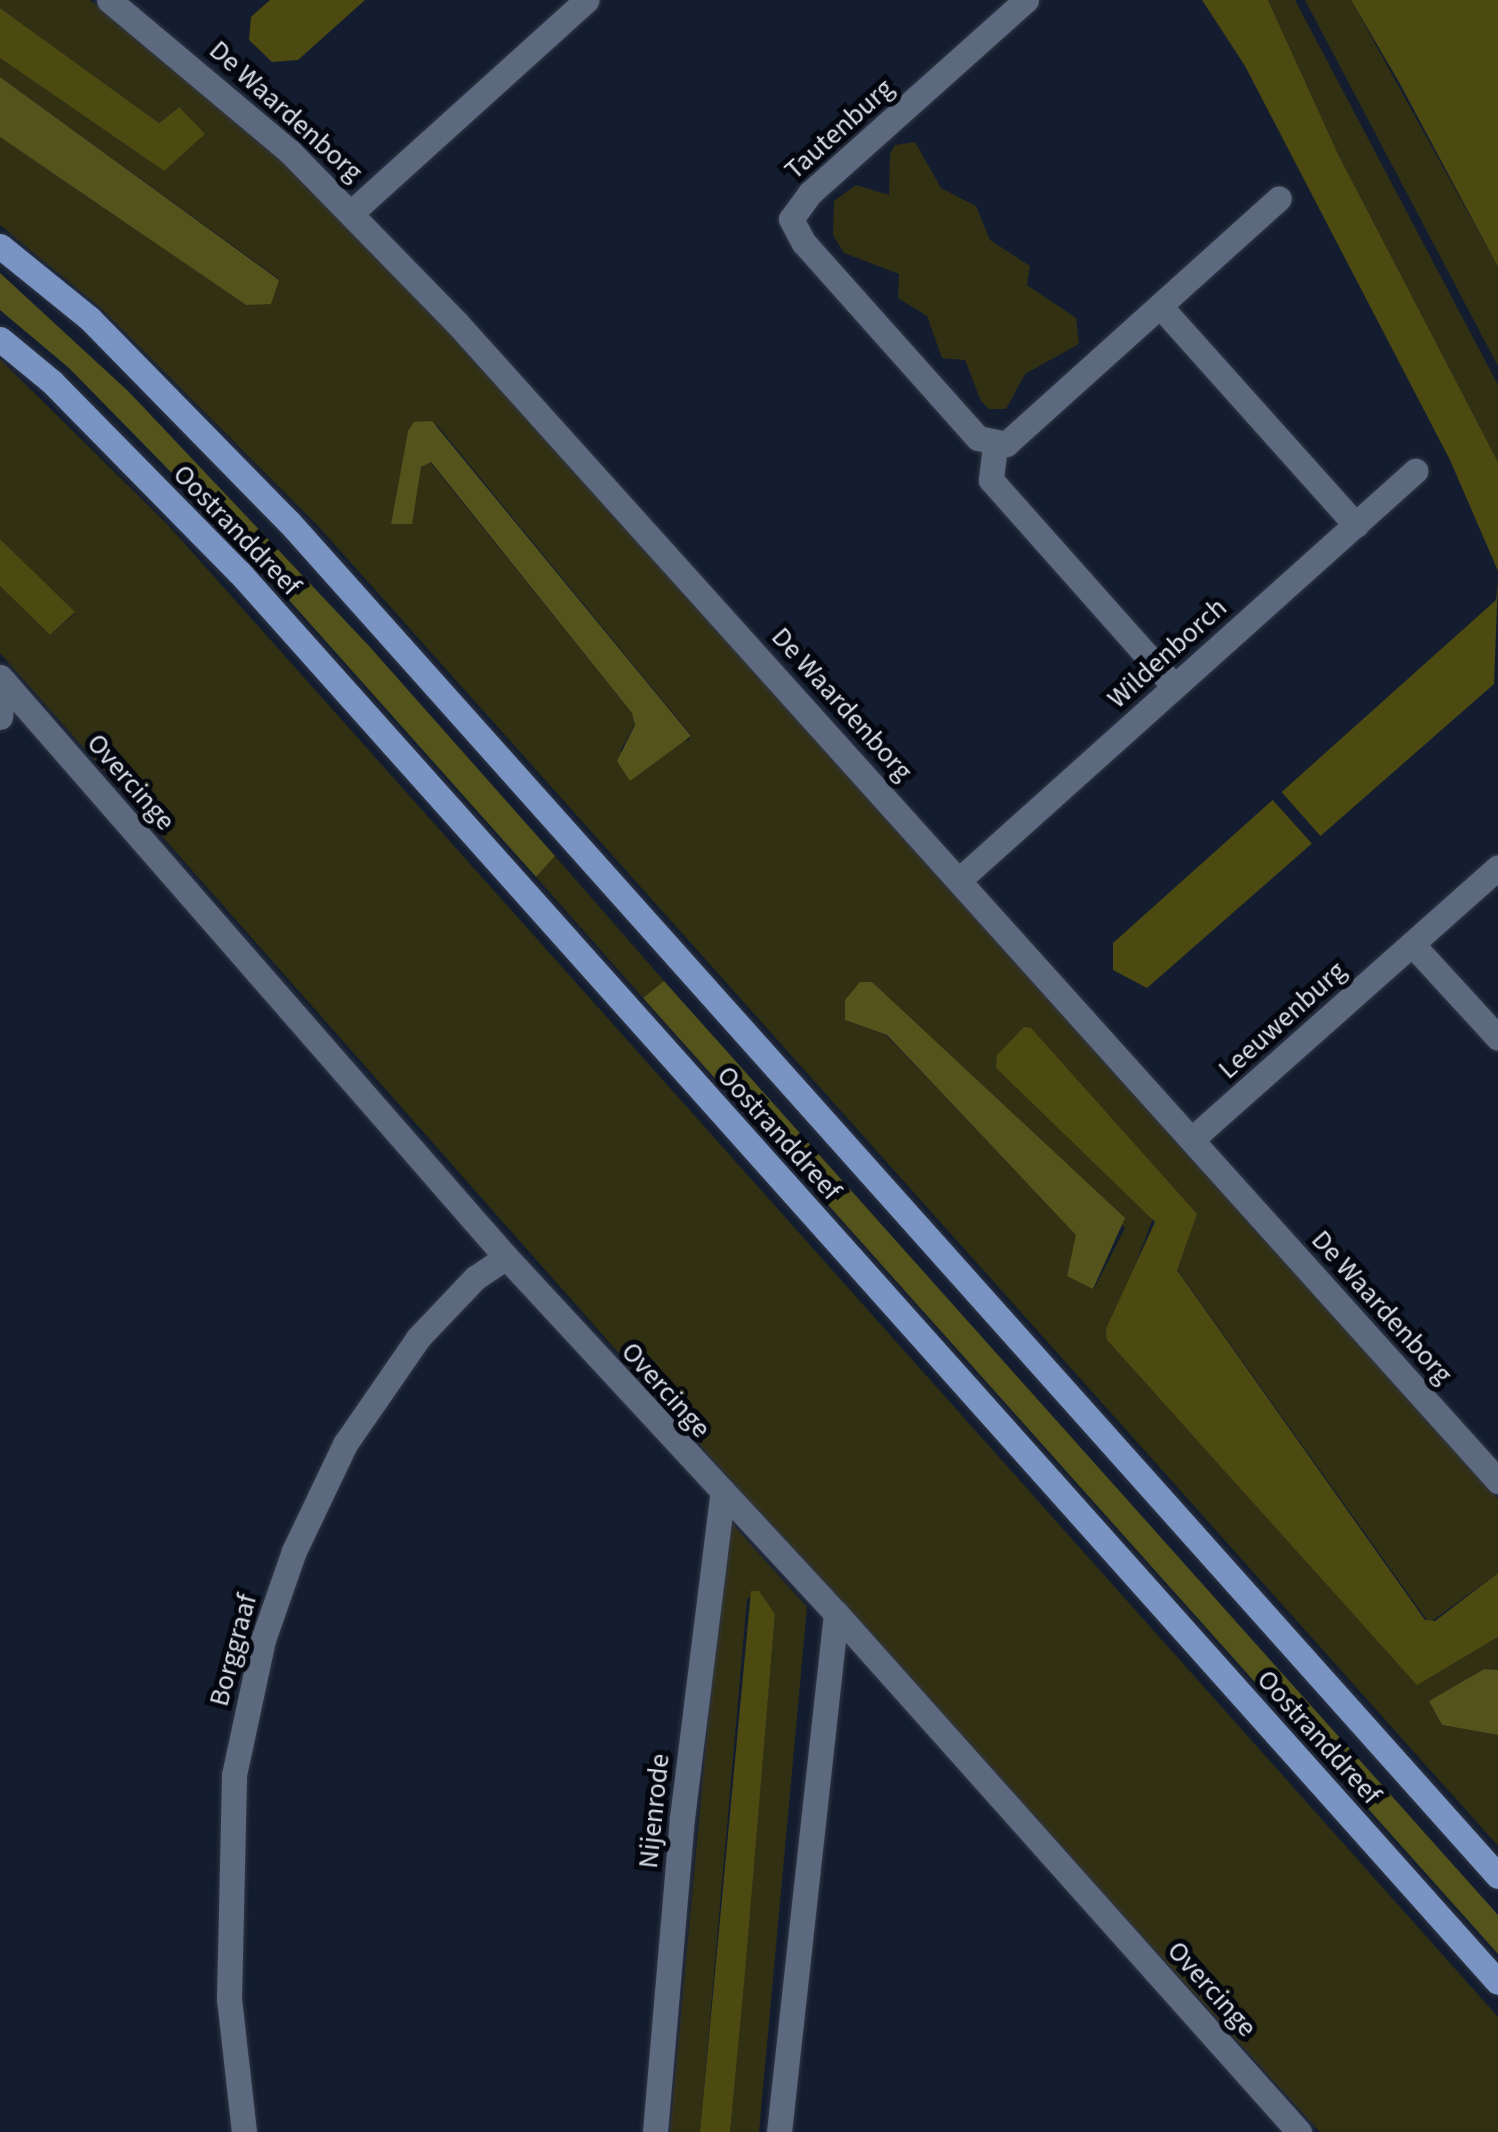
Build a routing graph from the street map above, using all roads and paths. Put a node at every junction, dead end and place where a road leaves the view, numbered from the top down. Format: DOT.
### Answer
graph roads {
  1 [pos="108,0"];
  2 [pos="587,0"];
  3 [pos="1026,0"];
  4 [pos="1279,198"];
  5 [pos="352,212"];
  6 [pos="0,246"];
  7 [pos="1160,306"];
  8 [pos="0,339"];
  9 [pos="995,446"];
  10 [pos="1415,471"];
  11 [pos="1356,525"];
  12 [pos="2,679"];
  13 [pos="1174,686"];
  14 [pos="0,717"];
  15 [pos="1498,868"];
  16 [pos="959,880"];
  17 [pos="1412,944"];
  18 [pos="1498,1038"];
  19 [pos="1192,1140"];
  20 [pos="506,1258"];
  21 [pos="1498,1481"];
  22 [pos="722,1497"];
  23 [pos="836,1613"];
  24 [pos="1498,1876"];
  25 [pos="1498,1982"];
  26 [pos="244,2132"];
  27 [pos="655,2132"];
  28 [pos="779,2132"];
  29 [pos="1300,2132"];
  1 -- 5 [label="street, De Waardenborg"];
  2 -- 5 [label="street"];
  3 -- 9 [label="street, Tautenburg"];
  4 -- 7 [label="street"];
  5 -- 16 [label="street, De Waardenborg"];
  6 -- 24 [label="main road, Oostranddreef"];
  7 -- 9 [label="street"];
  7 -- 11 [label="street"];
  8 -- 25 [label="main road, Oostranddreef"];
  9 -- 13 [label="street"];
  10 -- 11 [label="street, Wildenborch"];
  11 -- 13 [label="street, Wildenborch"];
  12 -- 14 [label="street"];
  12 -- 20 [label="street, Overcinge"];
  13 -- 16 [label="street, Wildenborch"];
  15 -- 17 [label="street, Leeuwenburg"];
  16 -- 19 [label="street, De Waardenborg"];
  17 -- 18 [label="street"];
  17 -- 19 [label="street, Leeuwenburg"];
  19 -- 21 [label="street, De Waardenborg"];
  20 -- 22 [label="street, Overcinge"];
  20 -- 26 [label="street, Borggraaf"];
  22 -- 23 [label="street, Overcinge"];
  22 -- 27 [label="street, Nijenrode"];
  23 -- 28 [label="street"];
  23 -- 29 [label="street, Overcinge"];
}
